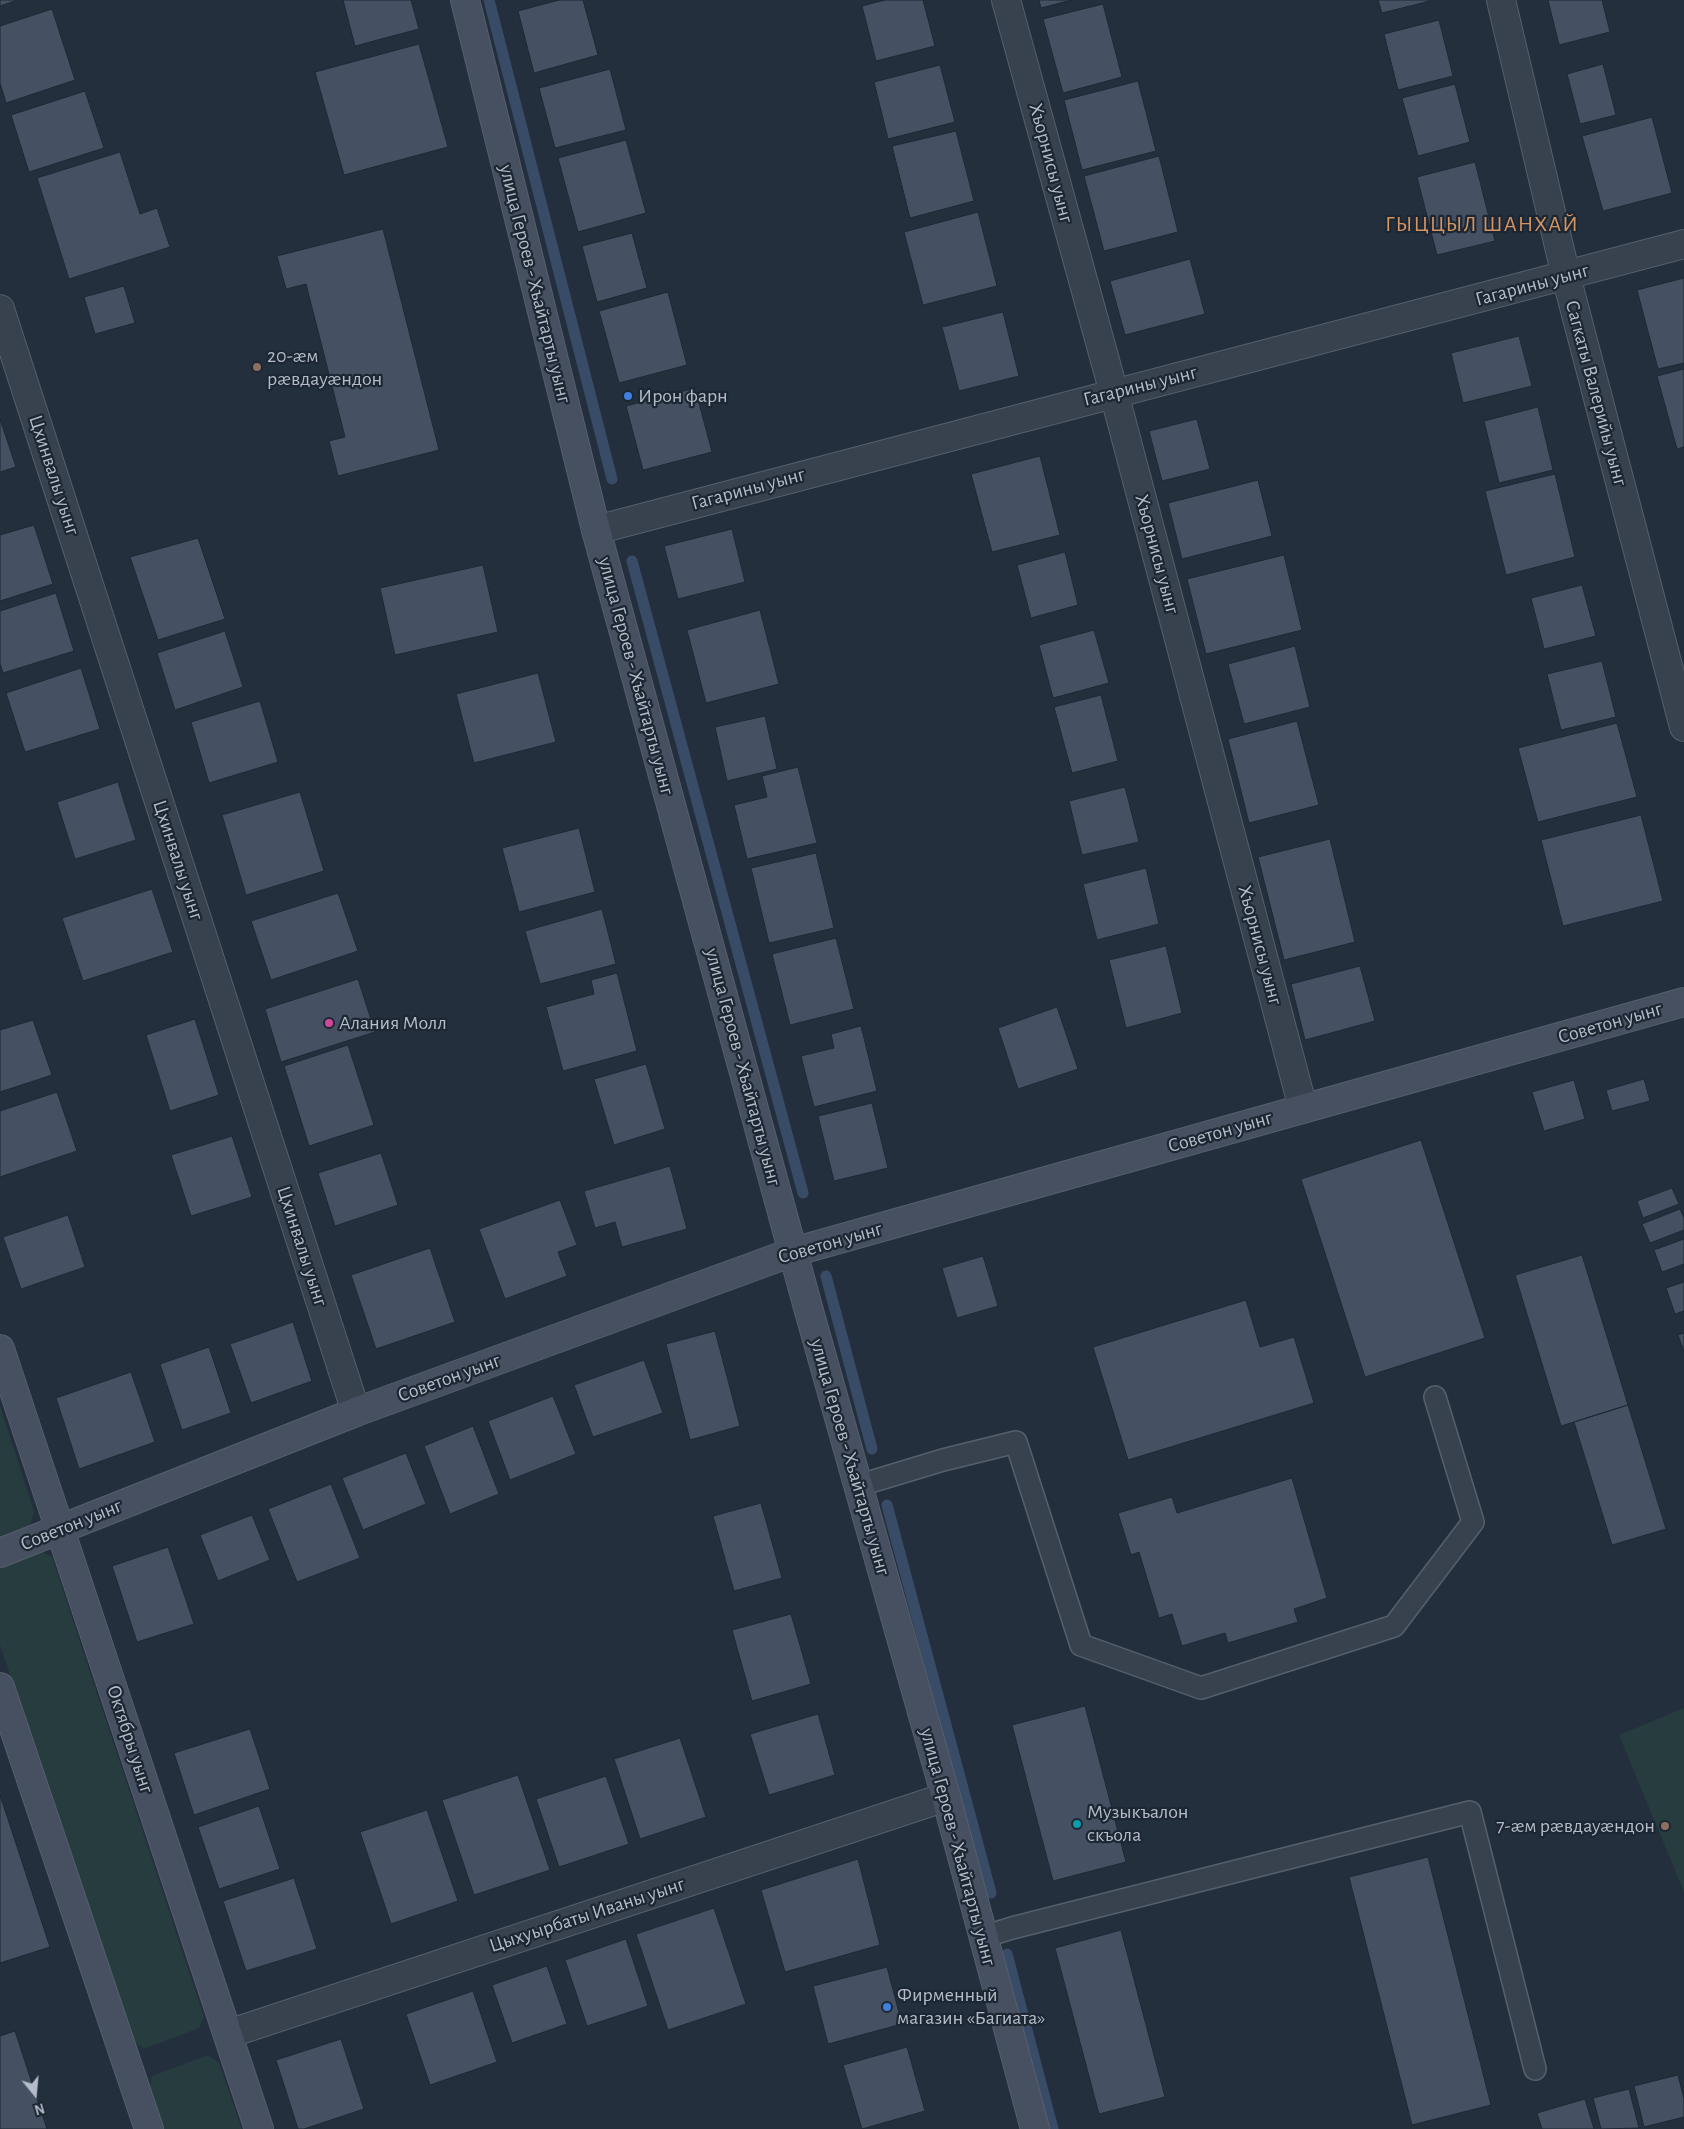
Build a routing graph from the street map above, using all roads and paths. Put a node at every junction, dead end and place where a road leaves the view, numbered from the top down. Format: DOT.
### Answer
graph roads {
  1 [pos="465,0"];
  2 [pos="1006,0"];
  3 [pos="1501,0"];
  4 [pos="1684,244"];
  5 [pos="1566,276"];
  6 [pos="0,309"];
  7 [pos="1114,393"];
  8 [pos="596,530"];
  9 [pos="1684,727"];
  10 [pos="1684,1002"];
  11 [pos="1304,1108"];
  12 [pos="793,1252"];
  13 [pos="0,1350"];
  14 [pos="1435,1398"];
  15 [pos="356,1412"];
  16 [pos="858,1486"];
  17 [pos="60,1529"];
  18 [pos="0,1553"];
  19 [pos="0,1688"];
  20 [pos="946,1797"];
  21 [pos="983,1937"];
  22 [pos="228,2034"];
  23 [pos="1535,2069"];
  24 [pos="149,2129"];
  25 [pos="259,2129"];
  26 [pos="1035,2129"];
  1 -- 8 [label="street, улица Героев - Хъайтарты уынг"];
  2 -- 7 [label="street, Хъорнисы уынг"];
  3 -- 5 [label="street, Сагкаты Валерийы уынг"];
  4 -- 5 [label="street, Гагарины уынг"];
  5 -- 7 [label="street, Гагарины уынг"];
  5 -- 9 [label="street, Сагкаты Валерийы уынг"];
  6 -- 15 [label="street, Цхинвалы уынг"];
  7 -- 8 [label="street, Гагарины уынг"];
  7 -- 11 [label="street, Хъорнисы уынг"];
  8 -- 12 [label="street, улица Героев - Хъайтарты уынг"];
  10 -- 11 [label="street, Советон уынг"];
  11 -- 12 [label="street, Советон уынг"];
  12 -- 15 [label="street, Советон уынг"];
  12 -- 16 [label="street, улица Героев - Хъайтарты уынг"];
  13 -- 17 [label="street, Октябры уынг"];
  14 -- 16 [label="lane"];
  15 -- 17 [label="street, Советон уынг"];
  16 -- 20 [label="street, улица Героев - Хъайтарты уынг"];
  17 -- 18 [label="street, Советон уынг"];
  17 -- 22 [label="street, Октябры уынг"];
  19 -- 24 [label="street"];
  20 -- 21 [label="street, улица Героев - Хъайтарты уынг"];
  20 -- 22 [label="street, Цыхуырбаты Иваны уынг"];
  21 -- 23 [label="lane"];
  21 -- 26 [label="street, улица Героев - Хъайтарты уынг"];
  22 -- 25 [label="street, Октябры уынг"];
}
